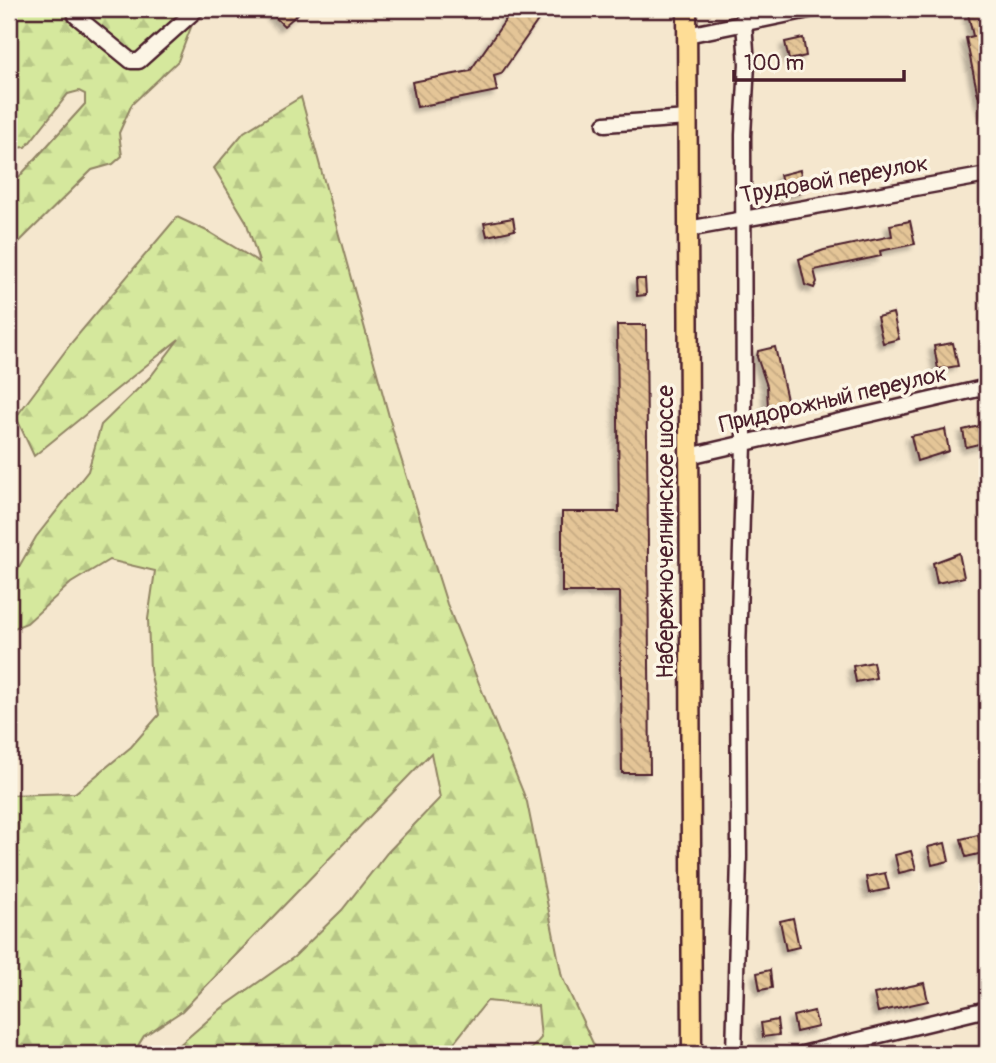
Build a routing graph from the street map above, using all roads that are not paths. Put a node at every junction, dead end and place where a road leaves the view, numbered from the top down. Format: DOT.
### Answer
graph roads {
  1 [pos="75,9"];
  2 [pos="197,9"];
  3 [pos="687,9"];
  4 [pos="814,9"];
  5 [pos="744,16"];
  6 [pos="687,35"];
  7 [pos="687,118"];
  8 [pos="605,124"];
  9 [pos="987,175"];
  10 [pos="744,218"];
  11 [pos="688,229"];
  12 [pos="987,387"];
  13 [pos="744,444"];
  14 [pos="690,456"];
  15 [pos="987,1009"];
  16 [pos="692,1054"];
  17 [pos="734,1054"];
  18 [pos="802,1054"];
  1 -- 2 [label="street"];
  3 -- 6 [label="main road, Набережночелнинское шоссе"];
  4 -- 5 [label="street"];
  5 -- 6 [label="street"];
  5 -- 10 [label="street"];
  6 -- 7 [label="main road, Набережночелнинское шоссе"];
  7 -- 8 [label="street"];
  7 -- 11 [label="main road, Набережночелнинское шоссе"];
  9 -- 10 [label="street, Трудовой переулок"];
  10 -- 11 [label="street, Трудовой переулок"];
  10 -- 13 [label="street"];
  11 -- 14 [label="main road, Набережночелнинское шоссе"];
  12 -- 13 [label="street, Придорожный переулок"];
  13 -- 14 [label="street, Придорожный переулок"];
  13 -- 17 [label="street"];
  14 -- 16 [label="main road, Набережночелнинское шоссе"];
  15 -- 18 [label="street"];
}
